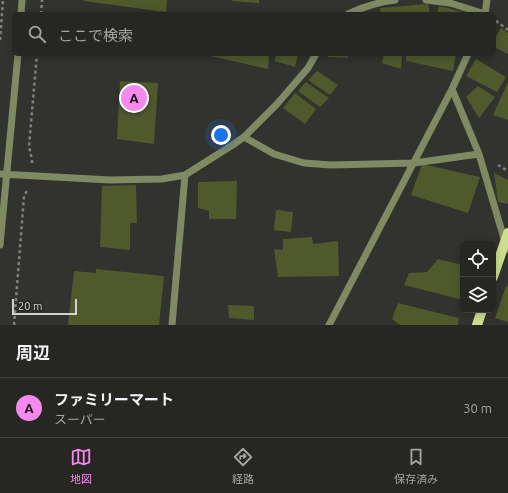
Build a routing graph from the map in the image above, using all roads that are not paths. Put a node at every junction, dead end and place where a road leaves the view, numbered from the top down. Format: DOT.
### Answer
graph roads {
  1 [pos="22,0"];
  2 [pos="395,0"];
  3 [pos="426,0"];
  4 [pos="487,0"];
  5 [pos="21,12"];
  6 [pos="352,12"];
  7 [pos="479,12"];
  8 [pos="485,12"];
  9 [pos="18,56"];
  10 [pos="315,56"];
  11 [pos="467,56"];
  12 [pos="452,89"];
  13 [pos="244,136"];
  14 [pos="479,154"];
  15 [pos="414,163"];
  16 [pos="3,174"];
  17 [pos="185,175"];
  18 [pos="507,241"];
  19 [pos="0,245"];
  20 [pos="496,269"];
  21 [pos="481,313"];
  22 [pos="172,325"];
  23 [pos="329,325"];
  24 [pos="477,325"];
  1 -- 5 [label="street"];
  2 -- 6 [label="street"];
  3 -- 7 [label="street"];
  4 -- 8 [label="street"];
  9 -- 16 [label="street"];
  10 -- 13 [label="street"];
  11 -- 12 [label="street"];
  12 -- 14 [label="street"];
  12 -- 15 [label="street"];
  13 -- 15 [label="street"];
  13 -- 17 [label="street"];
  14 -- 15 [label="street"];
  14 -- 18 [label="street"];
  15 -- 23 [label="street"];
  16 -- 17 [label="street"];
  16 -- 19 [label="street"];
  17 -- 22 [label="street"];
  18 -- 20 [label="main road"];
  21 -- 24 [label="main road"];
}
